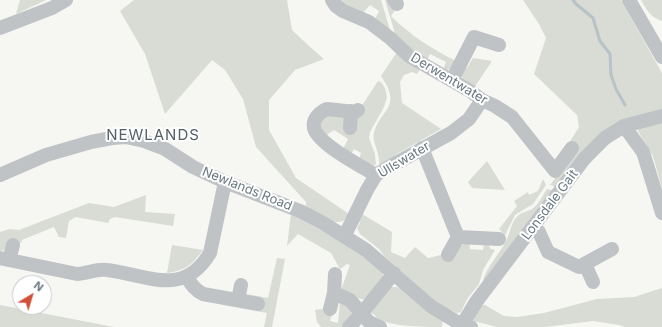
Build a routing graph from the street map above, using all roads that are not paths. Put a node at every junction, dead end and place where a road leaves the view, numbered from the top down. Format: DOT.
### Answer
graph roads {
  1 [pos="66,0"];
  2 [pos="332,0"];
  3 [pos="629,0"];
  4 [pos="0,28"];
  5 [pos="657,36"];
  6 [pos="499,45"];
  7 [pos="662,57"];
  8 [pos="452,80"];
  9 [pos="482,100"];
  10 [pos="662,116"];
  11 [pos="624,126"];
  12 [pos="350,128"];
  13 [pos="422,148"];
  14 [pos="572,148"];
  15 [pos="0,175"];
  16 [pos="376,175"];
  17 [pos="225,182"];
  18 [pos="662,213"];
  19 [pos="533,227"];
  20 [pos="345,235"];
  21 [pos="458,237"];
  22 [pos="499,239"];
  23 [pos="13,245"];
  24 [pos="612,249"];
  25 [pos="448,255"];
  26 [pos="5,259"];
  27 [pos="585,264"];
  28 [pos="394,273"];
  29 [pos="335,274"];
  30 [pos="187,277"];
  31 [pos="593,282"];
  32 [pos="242,285"];
  33 [pos="334,293"];
  34 [pos="238,300"];
  35 [pos="258,304"];
  36 [pos="330,309"];
  37 [pos="362,313"];
  38 [pos="467,326"];
  39 [pos="349,327"];
  40 [pos="380,327"];
  1 -- 4 [label="street"];
  2 -- 8 [label="street, Derwentwater"];
  3 -- 5 [label="street"];
  5 -- 7 [label="street"];
  6 -- 8 [label="street"];
  8 -- 9 [label="street, Derwentwater"];
  9 -- 13 [label="street, Ullswater"];
  9 -- 14 [label="street, Derwentwater"];
  10 -- 11 [label="street, Lonsdale Gait"];
  11 -- 18 [label="street"];
  11 -- 19 [label="street, Lonsdale Gait"];
  12 -- 16 [label="street"];
  13 -- 16 [label="street, Ullswater"];
  13 -- 21 [label="street"];
  15 -- 17 [label="street, Newlands Road"];
  16 -- 20 [label="street, Ullswater"];
  17 -- 20 [label="street, Newlands Road"];
  17 -- 30 [label="street"];
  19 -- 27 [label="street"];
  19 -- 38 [label="street, Lonsdale Gait"];
  20 -- 28 [label="street, Newlands Road"];
  21 -- 22 [label="street"];
  21 -- 25 [label="street"];
  23 -- 26 [label="street"];
  24 -- 27 [label="street"];
  26 -- 30 [label="street"];
  27 -- 31 [label="street"];
  28 -- 37 [label="street"];
  28 -- 38 [label="street, Newlands Road"];
  29 -- 33 [label="street"];
  30 -- 34 [label="street"];
  32 -- 34 [label="street"];
  33 -- 36 [label="street"];
  33 -- 37 [label="street"];
  34 -- 35 [label="street"];
  37 -- 39 [label="street"];
  37 -- 40 [label="street"];
}
